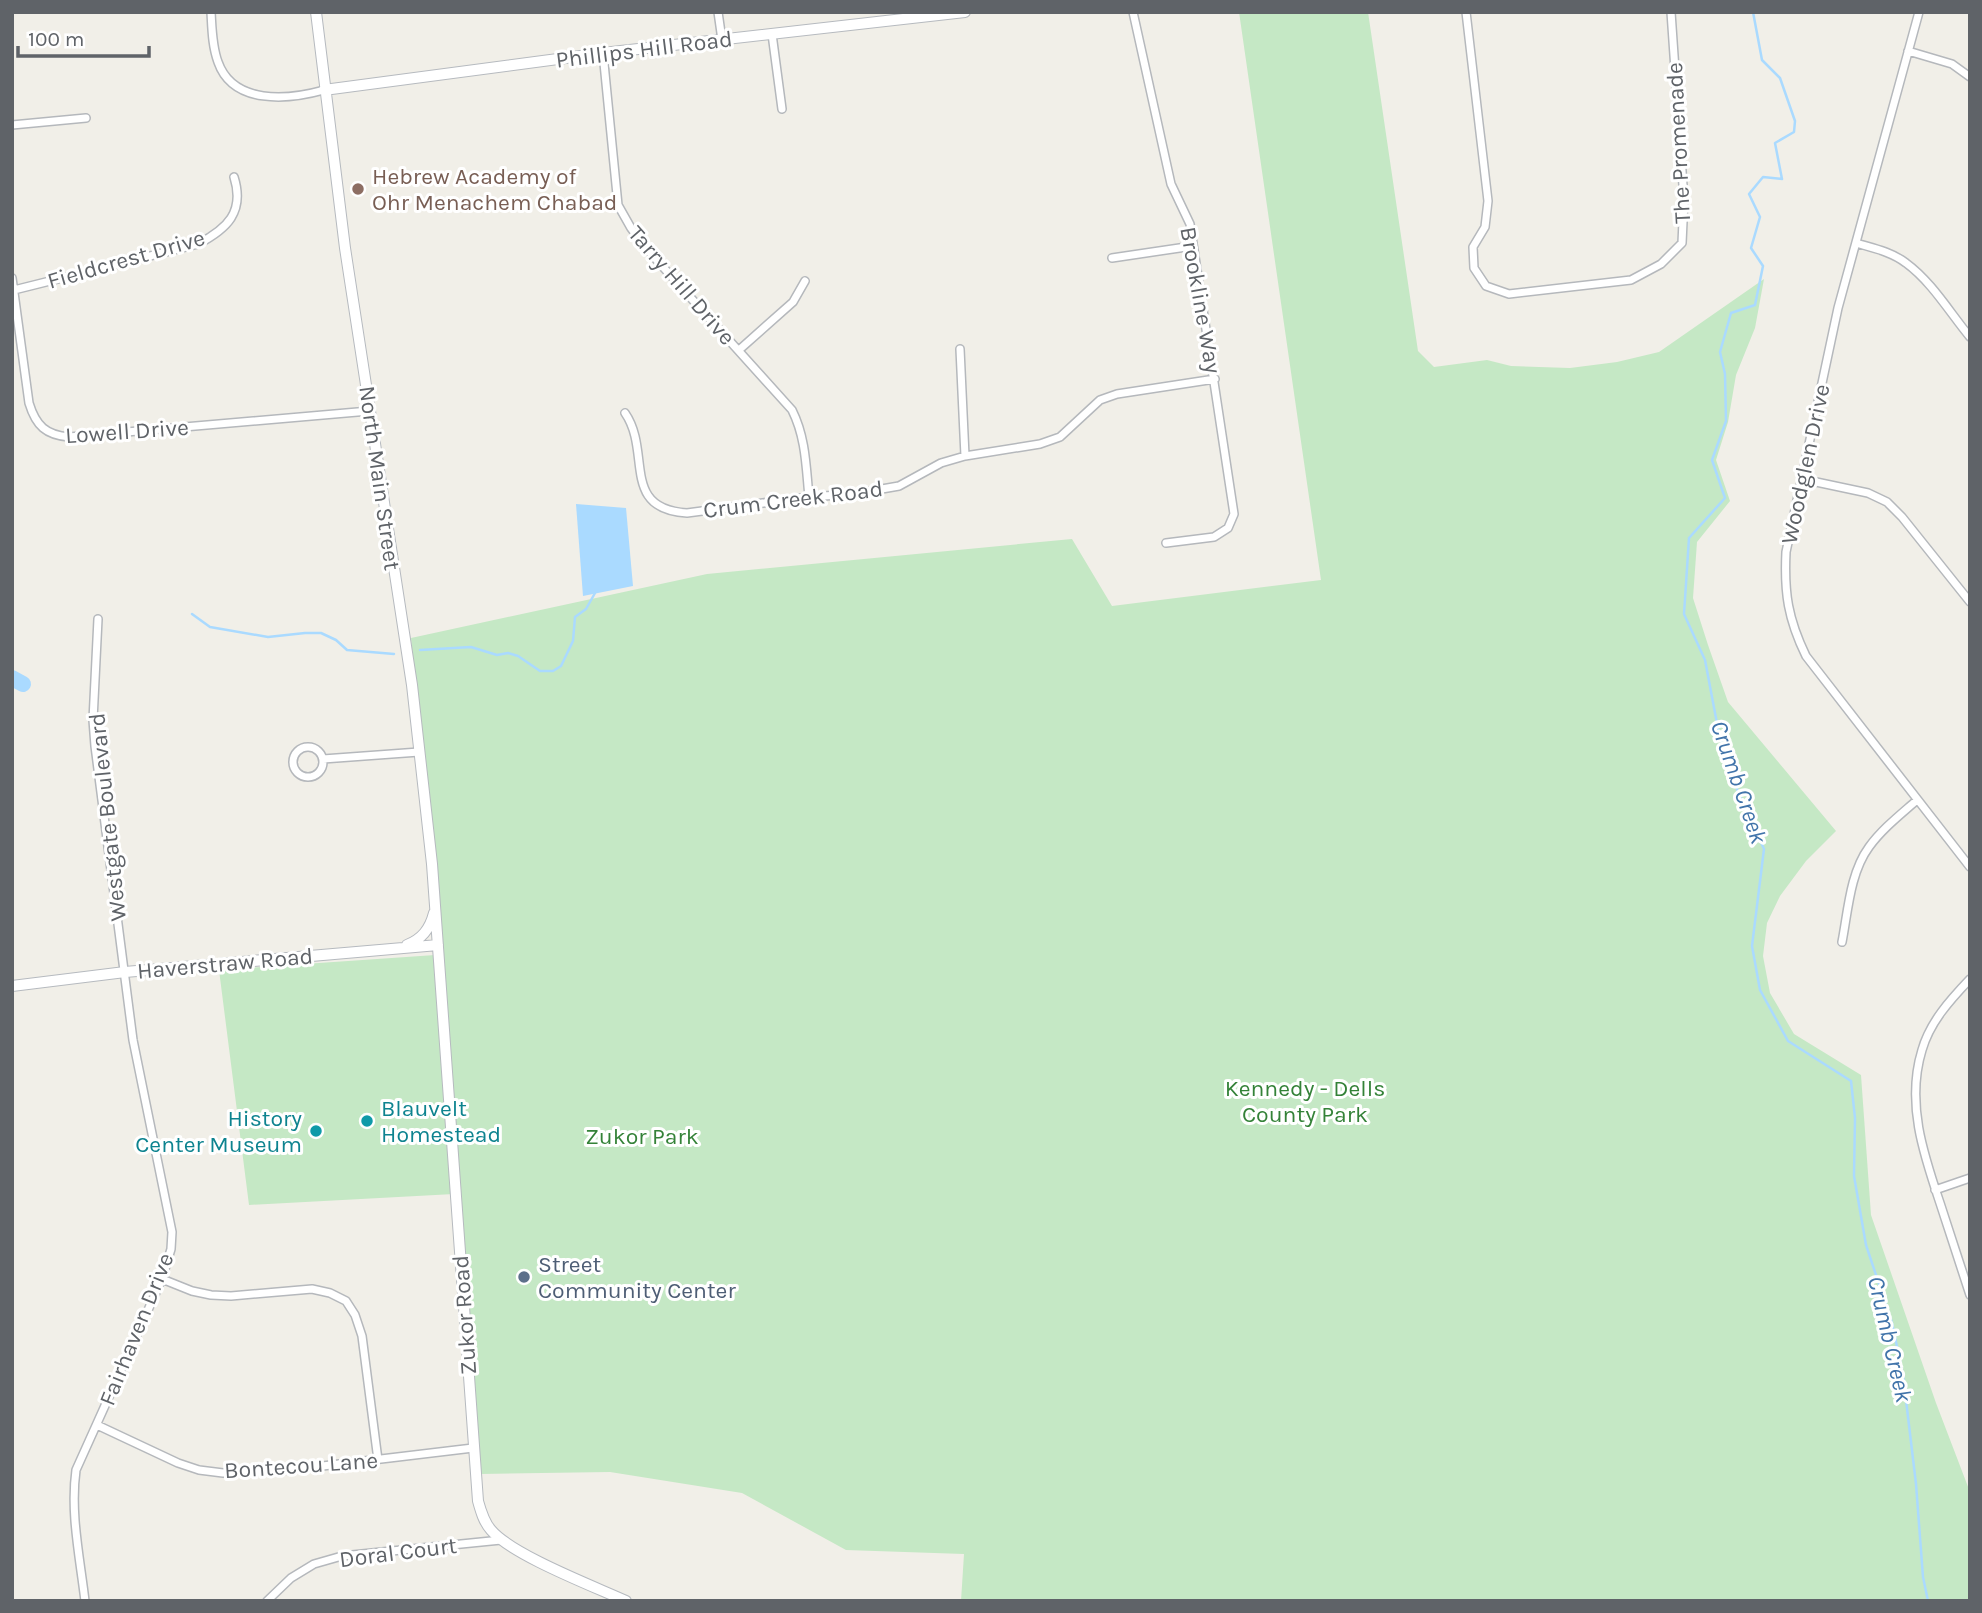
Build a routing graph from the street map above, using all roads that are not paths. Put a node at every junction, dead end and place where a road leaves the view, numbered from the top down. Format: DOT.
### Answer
graph roads {
  1 [pos="211,12"];
  2 [pos="316,12"];
  3 [pos="718,12"];
  4 [pos="965,12"];
  5 [pos="1133,12"];
  6 [pos="1466,12"];
  7 [pos="1671,12"];
  8 [pos="1919,12"];
  9 [pos="772,34"];
  10 [pos="722,40"];
  11 [pos="1908,51"];
  12 [pos="603,53"];
  13 [pos="1970,77"];
  14 [pos="324,90"];
  15 [pos="782,109"];
  16 [pos="86,118"];
  17 [pos="12,124"];
  18 [pos="234,177"];
  19 [pos="1856,243"];
  20 [pos="1193,246"];
  21 [pos="1112,258"];
  22 [pos="12,278"];
  23 [pos="805,281"];
  24 [pos="14,290"];
  25 [pos="1970,337"];
  26 [pos="960,348"];
  27 [pos="738,350"];
  28 [pos="1215,379"];
  29 [pos="369,411"];
  30 [pos="625,413"];
  31 [pos="965,456"];
  32 [pos="1802,479"];
  33 [pos="809,497"];
  34 [pos="1166,543"];
  35 [pos="1970,602"];
  36 [pos="98,619"];
  37 [pos="419,752"];
  38 [pos="323,759"];
  39 [pos="1917,800"];
  40 [pos="1970,867"];
  41 [pos="435,902"];
  42 [pos="1842,942"];
  43 [pos="438,945"];
  44 [pos="394,948"];
  45 [pos="125,972"];
  46 [pos="1970,979"];
  47 [pos="12,986"];
  48 [pos="1970,1178"];
  49 [pos="1935,1190"];
  50 [pos="162,1279"];
  51 [pos="1970,1295"];
  52 [pos="97,1425"];
  53 [pos="473,1448"];
  54 [pos="378,1460"];
  55 [pos="501,1540"];
  56 [pos="85,1601"];
  57 [pos="267,1601"];
  58 [pos="626,1601"];
  1 -- 14 [label="street"];
  2 -- 14 [label="street, North Main Street"];
  3 -- 10 [label="street"];
  4 -- 9 [label="street, Phillips Hill Road"];
  5 -- 20 [label="street, Brookline Way"];
  6 -- 7 [label="street, The Promenade"];
  8 -- 11 [label="street, Woodglen Drive"];
  9 -- 10 [label="street, Phillips Hill Road"];
  9 -- 15 [label="street"];
  10 -- 12 [label="street, Phillips Hill Road"];
  11 -- 13 [label="street"];
  11 -- 19 [label="street, Woodglen Drive"];
  12 -- 14 [label="street, Phillips Hill Road"];
  12 -- 27 [label="street, Tarry Hill Drive"];
  14 -- 29 [label="street, North Main Street"];
  16 -- 17 [label="street"];
  18 -- 24 [label="street, Fieldcrest Drive"];
  19 -- 25 [label="street"];
  19 -- 32 [label="street, Woodglen Drive"];
  20 -- 21 [label="street"];
  20 -- 28 [label="street, Brookline Way"];
  22 -- 24 [label="street, Lowell Drive"];
  23 -- 27 [label="street"];
  24 -- 29 [label="street, Lowell Drive"];
  26 -- 31 [label="street"];
  27 -- 33 [label="street, Tarry Hill Drive"];
  28 -- 31 [label="street, Crum Creek Road"];
  28 -- 34 [label="street, Brookline Way"];
  29 -- 37 [label="street, North Main Street"];
  30 -- 33 [label="street, Crum Creek Road"];
  31 -- 33 [label="street, Crum Creek Road"];
  32 -- 35 [label="street"];
  32 -- 39 [label="street, Woodglen Drive"];
  36 -- 45 [label="street, Westgate Boulevard"];
  37 -- 38 [label="street"];
  37 -- 41 [label="street, North Main Street"];
  38 -- 38 [label="street"];
  39 -- 40 [label="street, Woodglen Drive"];
  39 -- 42 [label="street"];
  41 -- 43 [label="street, North Main Street"];
  41 -- 44 [label="street"];
  43 -- 44 [label="street, Haverstraw Road"];
  43 -- 53 [label="street, Zukor Road"];
  44 -- 45 [label="street, Haverstraw Road"];
  45 -- 47 [label="street, Haverstraw Road"];
  45 -- 50 [label="street, Fairhaven Drive"];
  46 -- 49 [label="street"];
  48 -- 49 [label="street"];
  49 -- 51 [label="street"];
  50 -- 52 [label="street, Fairhaven Drive"];
  50 -- 54 [label="street"];
  52 -- 54 [label="street, Bontecou Lane"];
  52 -- 56 [label="street, Fairhaven Drive"];
  53 -- 54 [label="street, Bontecou Lane"];
  53 -- 55 [label="street, Zukor Road"];
  55 -- 57 [label="street, Doral Court"];
  55 -- 58 [label="street, Zukor Road"];
}
